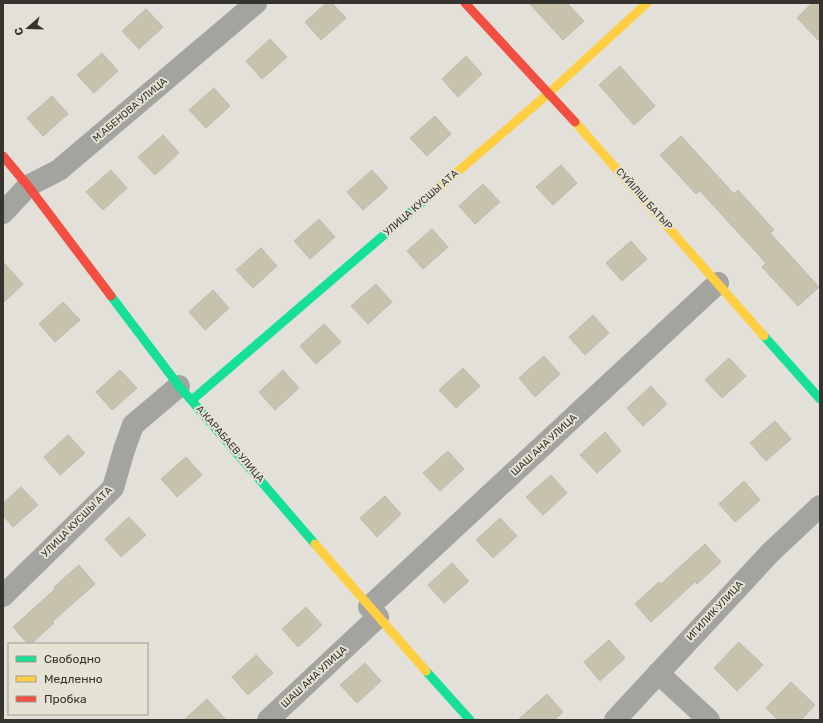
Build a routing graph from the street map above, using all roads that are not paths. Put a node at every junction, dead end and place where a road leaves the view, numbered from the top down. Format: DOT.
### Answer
graph roads {
  1 [pos="256,3"];
  2 [pos="465,3"];
  3 [pos="648,3"];
  4 [pos="549,92"];
  5 [pos="3,156"];
  6 [pos="28,186"];
  7 [pos="3,213"];
  8 [pos="718,283"];
  9 [pos="186,393"];
  10 [pos="820,399"];
  11 [pos="820,506"];
  12 [pos="3,596"];
  13 [pos="373,612"];
  14 [pos="658,673"];
  15 [pos="268,720"];
  16 [pos="470,720"];
  17 [pos="615,720"];
  18 [pos="709,720"];
  1 -- 6 [label="street, М.АБЕНОВА УЛИЦА"];
  2 -- 4 [label="street, СҮЙІЛІШ БАТЫР"];
  3 -- 4 [label="street, УЛИЦА КУСШЫ АТА"];
  4 -- 8 [label="street, СҮЙІЛІШ БАТЫР"];
  4 -- 9 [label="street, УЛИЦА КУСШЫ АТА"];
  5 -- 6 [label="street, А.КАРАБАЕВ УЛИЦА"];
  6 -- 7 [label="street, М.АБЕНОВА УЛИЦА"];
  6 -- 9 [label="street, А.КАРАБАЕВ УЛИЦА"];
  8 -- 10 [label="street, СҮЙІЛІШ БАТЫР"];
  8 -- 13 [label="street, ШАШ АНА УЛИЦА"];
  9 -- 12 [label="street, УЛИЦА КУСШЫ АТА"];
  9 -- 13 [label="street, А.КАРАБАЕВ УЛИЦА"];
  11 -- 14 [label="street, ИГИЛИК УЛИЦА"];
  13 -- 15 [label="street, ШАШ АНА УЛИЦА"];
  13 -- 16 [label="street, А.КАРАБАЕВ УЛИЦА"];
  14 -- 17 [label="street, ИГИЛИК УЛИЦА"];
  14 -- 18 [label="street"];
}
